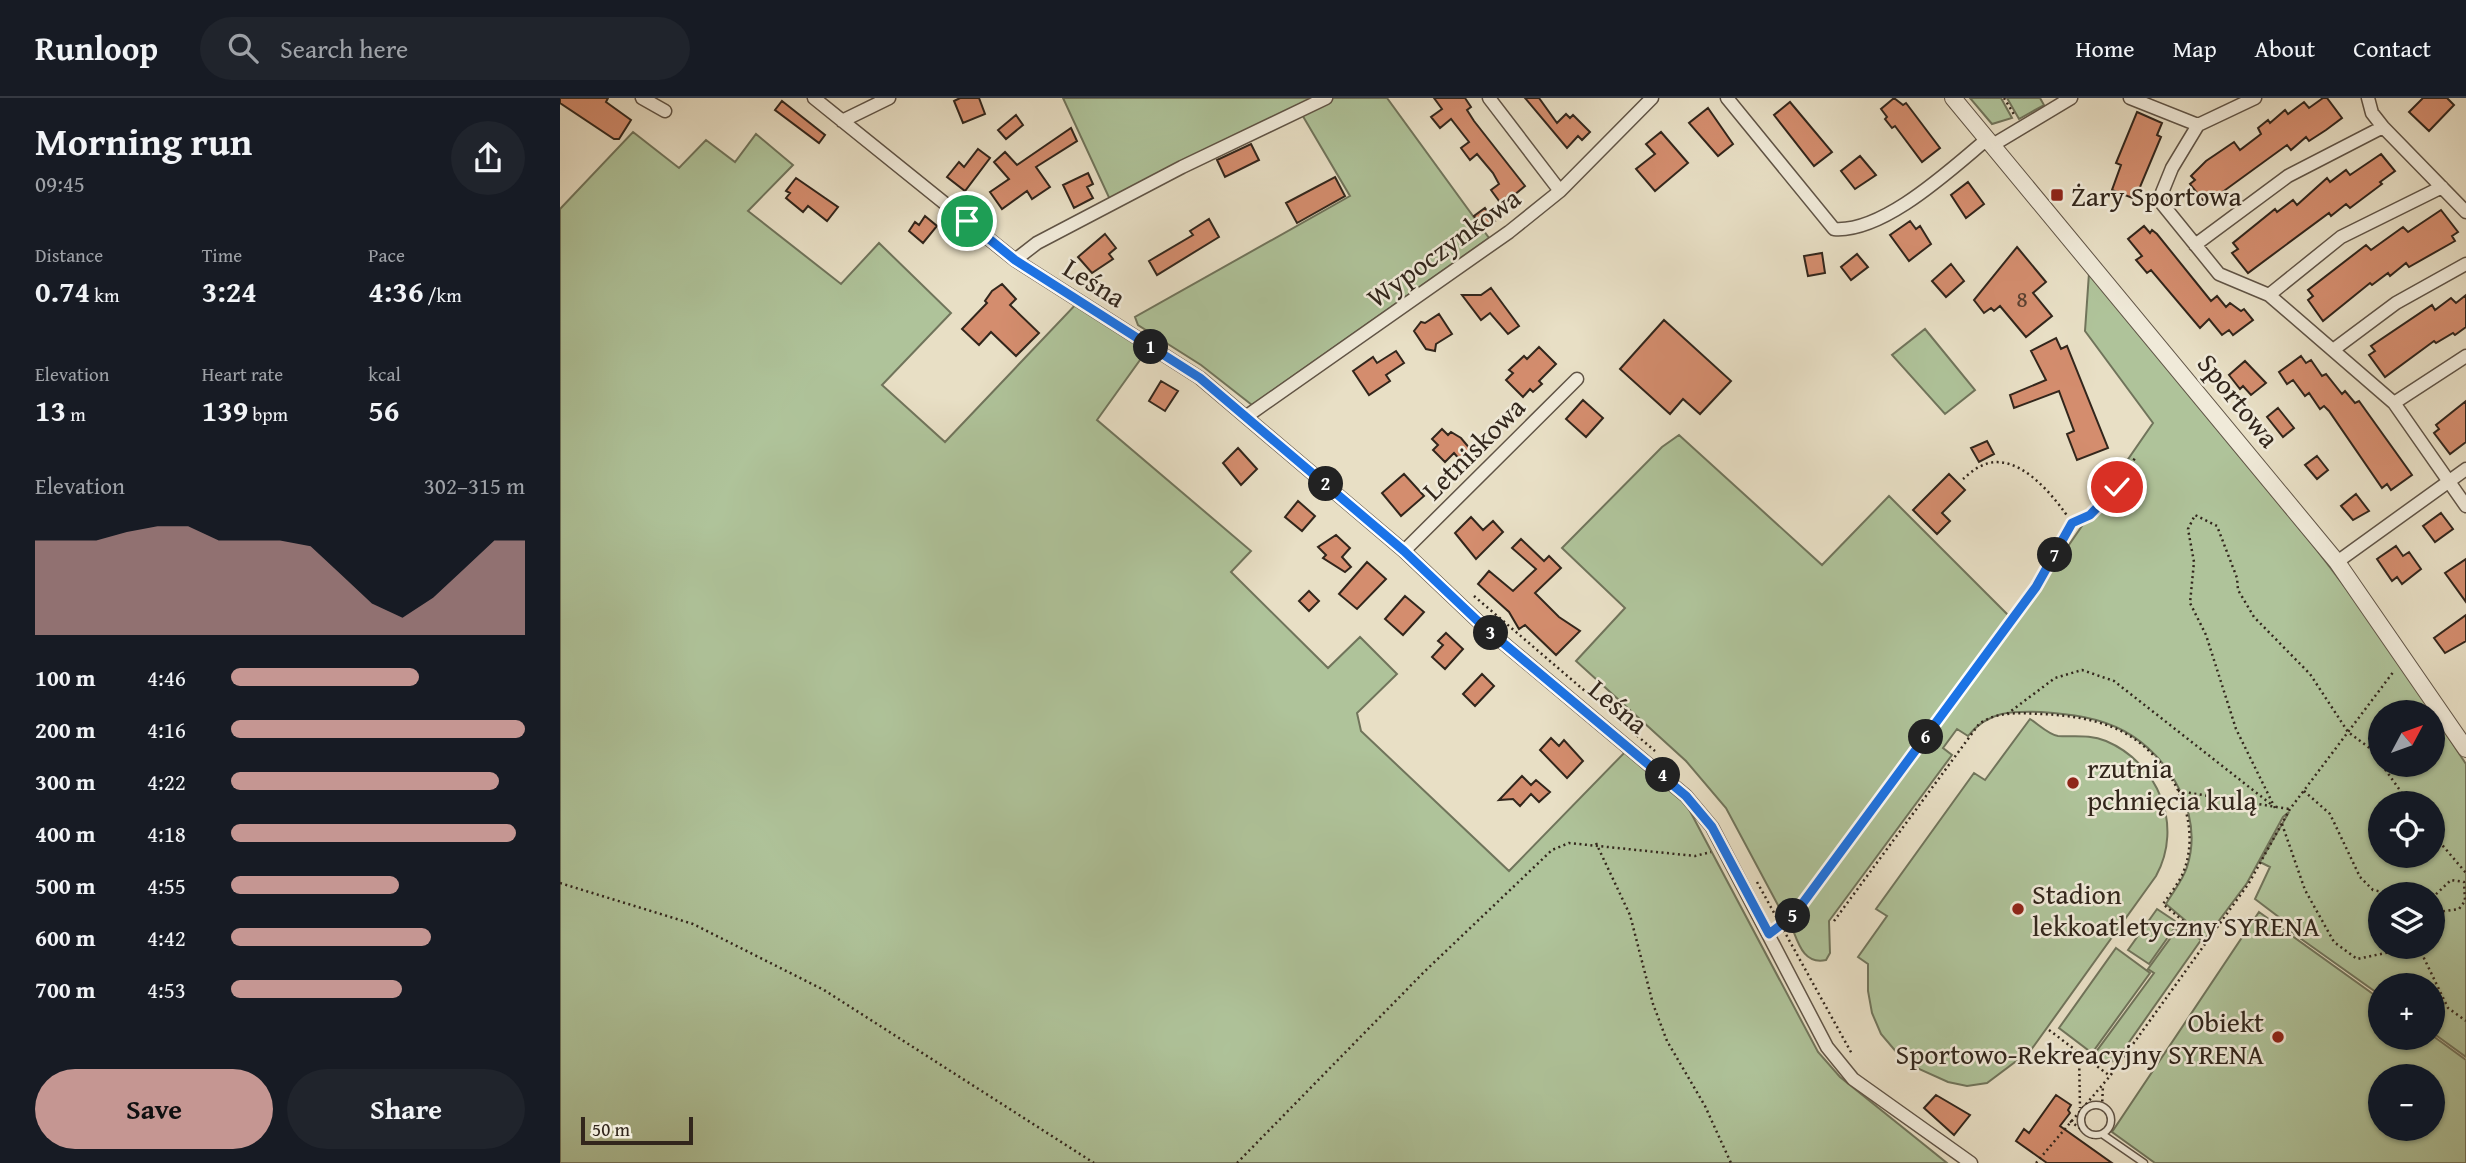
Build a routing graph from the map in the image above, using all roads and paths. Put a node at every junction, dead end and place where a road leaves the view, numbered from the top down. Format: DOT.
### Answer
graph roads {
  1 [pos="642,98"];
  2 [pos="814,98"];
  3 [pos="889,98"];
  4 [pos="1326,98"];
  5 [pos="1489,98"];
  6 [pos="1653,98"];
  7 [pos="1727,98"];
  8 [pos="1953,98"];
  9 [pos="2004,98"];
  10 [pos="2071,98"];
  11 [pos="2130,98"];
  12 [pos="2255,98"];
  13 [pos="2368,98"];
  14 [pos="665,111"];
  15 [pos="842,121"];
  16 [pos="2198,125"];
  17 [pos="2021,126"];
  18 [pos="2383,127"];
  19 [pos="1989,143"];
  20 [pos="2442,187"];
  21 [pos="1560,191"];
  22 [pos="2466,212"];
  23 [pos="2195,245"];
  24 [pos="1015,260"];
  25 [pos="2466,264"];
  26 [pos="2269,295"];
  27 [pos="2333,350"];
  28 [pos="2466,355"];
  29 [pos="1577,379"];
  30 [pos="2394,403"];
  31 [pos="1247,416"];
  32 [pos="2136,458"];
  33 [pos="2466,469"];
  34 [pos="1963,479"];
  35 [pos="2449,481"];
  36 [pos="2466,506"];
  37 [pos="2072,523"];
  38 [pos="1404,551"];
  39 [pos="2336,562"];
  40 [pos="2404,658"];
  41 [pos="2007,713"];
  42 [pos="2348,732"];
  43 [pos="2368,747"];
  44 [pos="2466,750"];
  45 [pos="2178,791"];
  46 [pos="2304,791"];
  47 [pos="2275,807"];
  48 [pos="2291,809"];
  49 [pos="2282,824"];
  50 [pos="1596,844"];
  51 [pos="1723,848"];
  52 [pos="2445,848"];
  53 [pos="2466,873"];
  54 [pos="2465,881"];
  55 [pos="560,883"];
  56 [pos="2368,886"];
  57 [pos="2445,886"];
  58 [pos="2445,912"];
  59 [pos="1833,921"];
  60 [pos="1769,934"];
  61 [pos="2206,940"];
  62 [pos="2368,957"];
  63 [pos="2424,959"];
  64 [pos="2466,1021"];
  65 [pos="2049,1030"];
  66 [pos="2078,1052"];
  67 [pos="2110,1076"];
  68 [pos="2103,1085"];
  69 [pos="2102,1107"];
  70 [pos="2080,1110"];
  71 [pos="2102,1134"];
  72 [pos="1094,1163"];
  73 [pos="1237,1163"];
  74 [pos="1731,1163"];
  75 [pos="1971,1163"];
  76 [pos="2036,1163"];
  77 [pos="2144,1163"];
  1 -- 14 [label="street"];
  2 -- 15 [label="street, Leśna"];
  3 -- 15 [label="street"];
  4 -- 24 [label="street, Leśna"];
  5 -- 21 [label="street"];
  6 -- 21 [label="street, Wypoczynkowa"];
  7 -- 19 [label="street"];
  8 -- 19 [label="street, Sportowa"];
  9 -- 17 [label="path"];
  10 -- 17 [label="street"];
  11 -- 16 [label="street"];
  12 -- 16 [label="street"];
  13 -- 18 [label="street"];
  15 -- 24 [label="street, Leśna"];
  16 -- 23 [label="street"];
  17 -- 19 [label="street"];
  18 -- 20 [label="street"];
  18 -- 23 [label="street"];
  19 -- 39 [label="street, Sportowa"];
  20 -- 22 [label="street"];
  20 -- 26 [label="street"];
  21 -- 31 [label="street, Wypoczynkowa"];
  23 -- 26 [label="street"];
  24 -- 31 [label="street, Leśna"];
  25 -- 27 [label="street"];
  26 -- 27 [label="street"];
  27 -- 30 [label="street"];
  28 -- 30 [label="street"];
  29 -- 38 [label="street, Letniskowa"];
  30 -- 35 [label="street"];
  31 -- 38 [label="street, Leśna"];
  32 -- 37 [label="path"];
  33 -- 35 [label="street"];
  34 -- 37 [label="path"];
  35 -- 36 [label="street"];
  35 -- 39 [label="street"];
  37 -- 60 [label="path"];
  38 -- 51 [label="street, Leśna"];
  39 -- 40 [label="street, Sportowa"];
  40 -- 42 [label="path"];
  40 -- 44 [label="street, Sportowa"];
  41 -- 45 [label="path"];
  41 -- 47 [label="path"];
  41 -- 59 [label="path"];
  42 -- 43 [label="path"];
  42 -- 46 [label="path"];
  42 -- 47 [label="path"];
  45 -- 47 [label="path"];
  45 -- 61 [label="path"];
  46 -- 48 [label="path"];
  46 -- 56 [label="path"];
  47 -- 48 [label="path"];
  48 -- 49 [label="path"];
  49 -- 61 [label="path"];
  49 -- 62 [label="path"];
  50 -- 51 [label="path"];
  50 -- 73 [label="path"];
  50 -- 74 [label="path"];
  51 -- 60 [label="street, Leśna"];
  52 -- 53 [label="path"];
  54 -- 57 [label="path"];
  54 -- 58 [label="path"];
  55 -- 72 [label="path"];
  60 -- 75 [label="street, Leśna"];
  61 -- 67 [label="path"];
  63 -- 64 [label="path"];
  65 -- 66 [label="path"];
  66 -- 67 [label="path"];
  66 -- 70 [label="path"];
  67 -- 68 [label="path"];
  68 -- 69 [label="path"];
  68 -- 70 [label="path"];
  69 -- 71 [label="lane"];
  69 -- 71 [label="lane"];
  70 -- 76 [label="path"];
  71 -- 77 [label="lane"];
}
